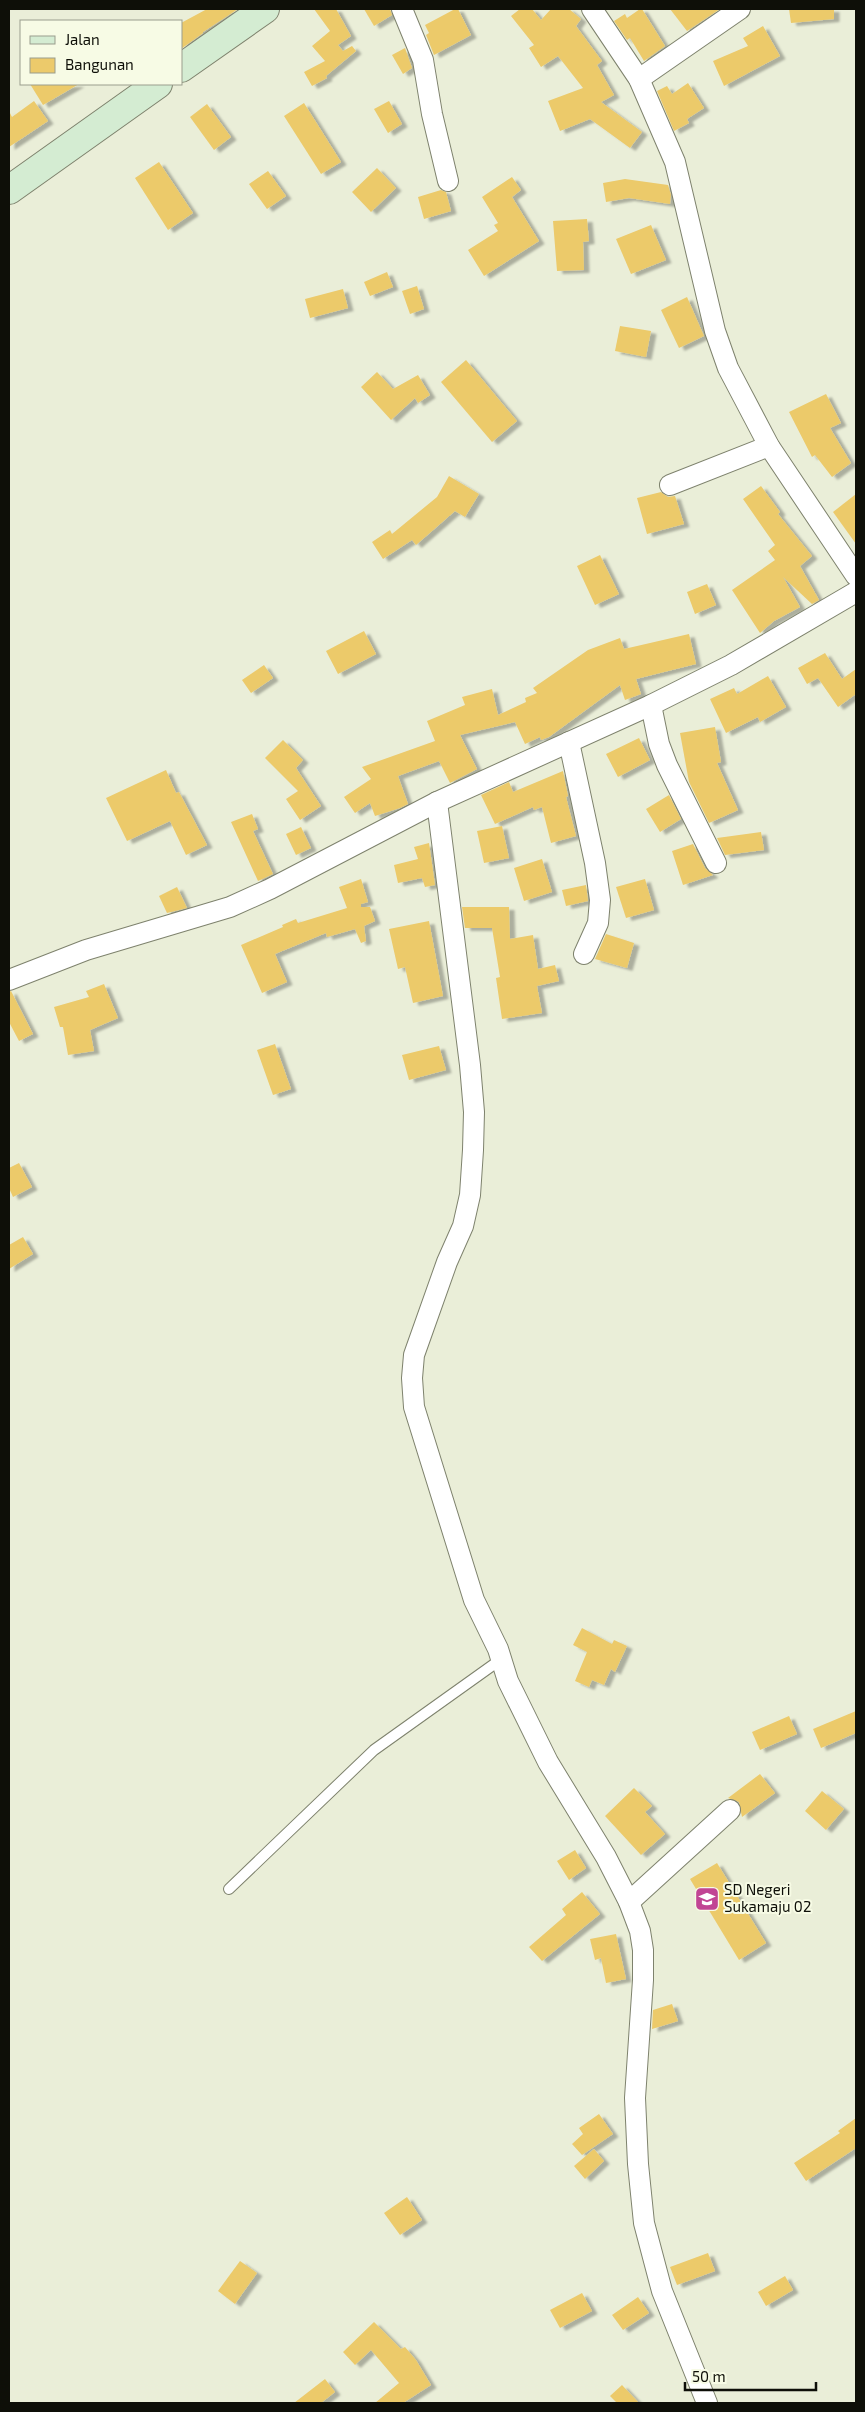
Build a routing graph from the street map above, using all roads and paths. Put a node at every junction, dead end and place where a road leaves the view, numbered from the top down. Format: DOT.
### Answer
graph roads {
  1 [pos="265,9"];
  2 [pos="402,9"];
  3 [pos="740,9"];
  4 [pos="599,11"];
  5 [pos="182,67"];
  6 [pos="639,79"];
  7 [pos="157,85"];
  8 [pos="448,181"];
  9 [pos="9,190"];
  10 [pos="769,446"];
  11 [pos="670,485"];
  12 [pos="856,576"];
  13 [pos="854,598"];
  14 [pos="651,705"];
  15 [pos="568,742"];
  16 [pos="437,802"];
  17 [pos="716,863"];
  18 [pos="584,954"];
  19 [pos="9,980"];
  20 [pos="499,1654"];
  21 [pos="730,1810"];
  22 [pos="230,1889"];
  23 [pos="629,1902"];
  24 [pos="707,2403"];
  1 -- 5 [label="main road"];
  2 -- 8 [label="street"];
  3 -- 6 [label="street"];
  4 -- 6 [label="street"];
  6 -- 10 [label="street"];
  7 -- 9 [label="main road"];
  10 -- 11 [label="street"];
  10 -- 12 [label="street"];
  13 -- 14 [label="street"];
  14 -- 15 [label="street"];
  14 -- 17 [label="street"];
  15 -- 16 [label="street"];
  15 -- 18 [label="street"];
  16 -- 19 [label="street"];
  16 -- 20 [label="street"];
  20 -- 22 [label="lane"];
  20 -- 23 [label="street"];
  21 -- 23 [label="street"];
  23 -- 24 [label="street"];
}
